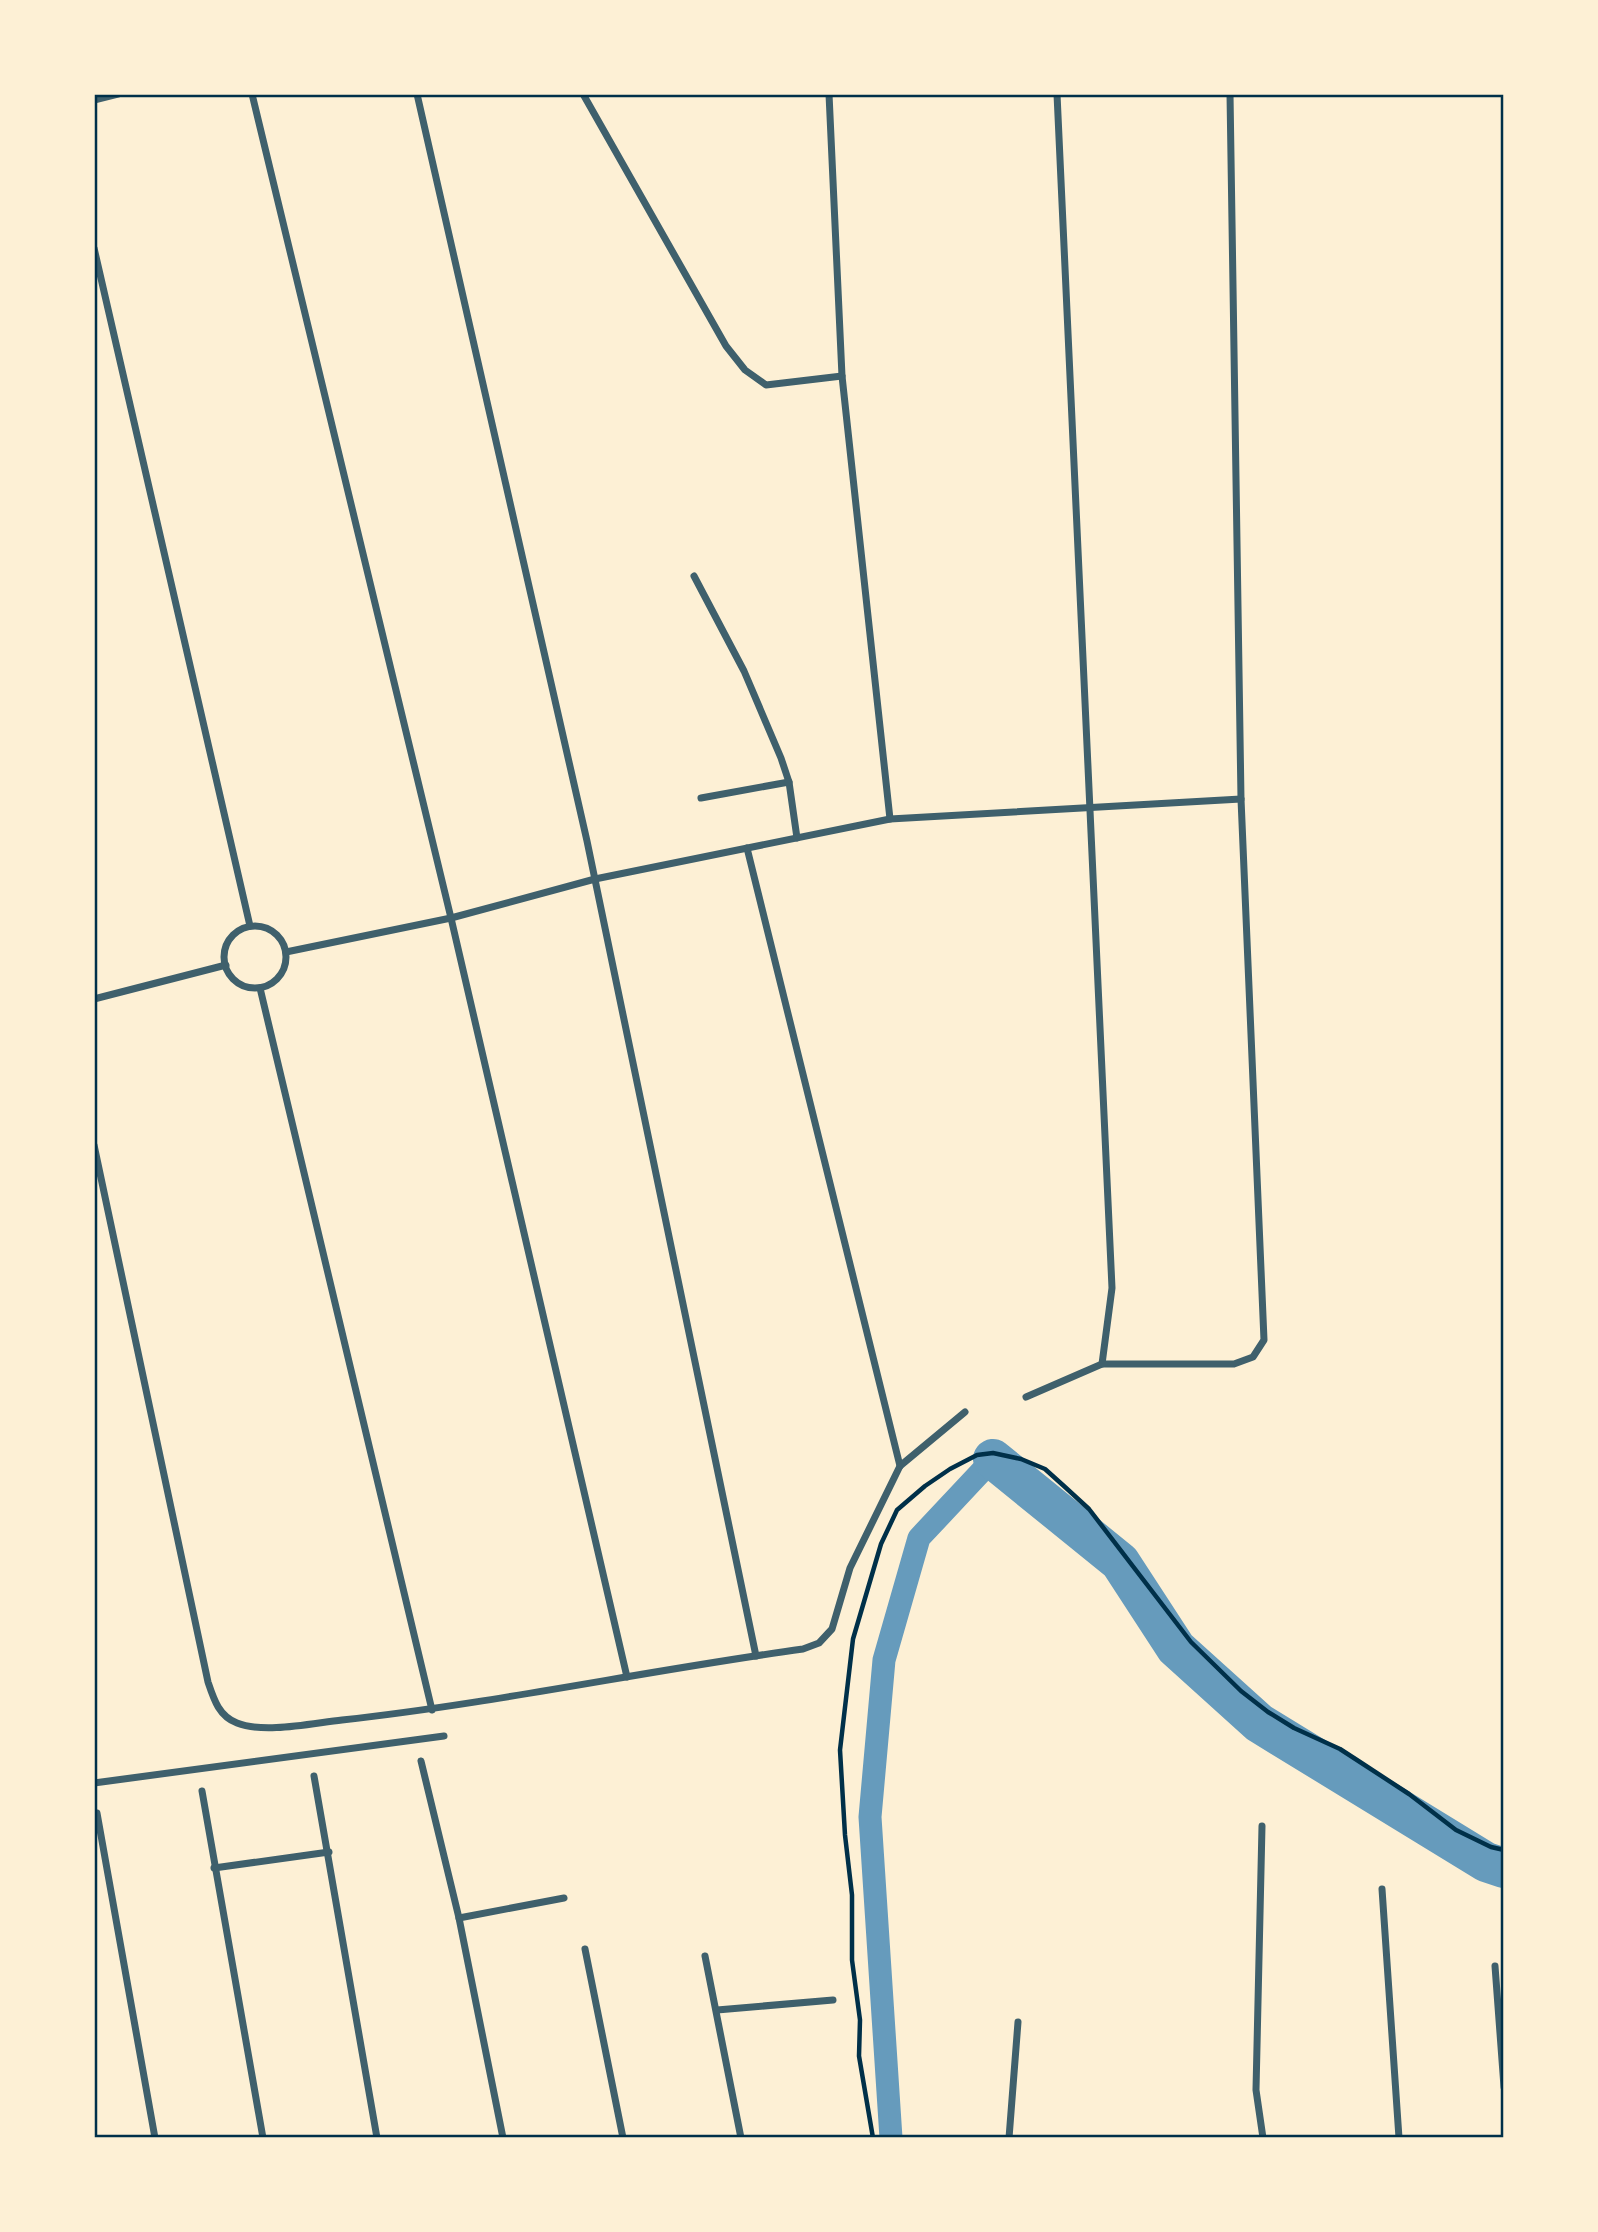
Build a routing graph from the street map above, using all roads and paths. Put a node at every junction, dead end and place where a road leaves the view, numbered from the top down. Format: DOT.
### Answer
graph roads {
  1 [pos="118,94"];
  2 [pos="252,94"];
  3 [pos="417,94"];
  4 [pos="583,94"];
  5 [pos="829,94"];
  6 [pos="1057,94"];
  7 [pos="1230,94"];
  8 [pos="94,100"];
  9 [pos="94,248"];
  10 [pos="842,376"];
  11 [pos="694,576"];
  12 [pos="789,782"];
  13 [pos="701,798"];
  14 [pos="1241,799"];
  15 [pos="1090,808"];
  16 [pos="890,819"];
  17 [pos="797,838"];
  18 [pos="747,848"];
  19 [pos="595,878"];
  20 [pos="451,918"];
  21 [pos="250,926"];
  22 [pos="286,952"];
  23 [pos="226,965"];
  24 [pos="260,988"];
  25 [pos="94,999"];
  26 [pos="94,1145"];
  27 [pos="1102,1364"];
  28 [pos="1026,1397"];
  29 [pos="965,1412"];
  30 [pos="900,1466"];
  31 [pos="756,1656"];
  32 [pos="627,1677"];
  33 [pos="432,1710"];
  34 [pos="444,1735"];
  35 [pos="421,1761"];
  36 [pos="314,1776"];
  37 [pos="94,1783"];
  38 [pos="202,1791"];
  39 [pos="97,1813"];
  40 [pos="1262,1826"];
  41 [pos="1503,1850"];
  42 [pos="329,1852"];
  43 [pos="214,1868"];
  44 [pos="1382,1889"];
  45 [pos="564,1898"];
  46 [pos="459,1918"];
  47 [pos="585,1948"];
  48 [pos="705,1956"];
  49 [pos="1495,1966"];
  50 [pos="833,2000"];
  51 [pos="717,2010"];
  52 [pos="1018,2022"];
  53 [pos="1503,2087"];
  54 [pos="155,2137"];
  55 [pos="263,2137"];
  56 [pos="377,2137"];
  57 [pos="503,2137"];
  58 [pos="623,2137"];
  59 [pos="741,2137"];
  60 [pos="873,2137"];
  61 [pos="1009,2137"];
  62 [pos="1263,2137"];
  63 [pos="1399,2137"];
  1 -- 8 [label="street"];
  2 -- 20 [label="street"];
  3 -- 19 [label="street"];
  4 -- 10 [label="street"];
  5 -- 10 [label="street"];
  6 -- 15 [label="street"];
  7 -- 14 [label="street"];
  9 -- 21 [label="street"];
  10 -- 16 [label="street"];
  11 -- 12 [label="street"];
  12 -- 13 [label="street"];
  12 -- 17 [label="street"];
  14 -- 15 [label="street"];
  14 -- 27 [label="street"];
  15 -- 16 [label="street"];
  15 -- 27 [label="street"];
  16 -- 17 [label="street"];
  17 -- 18 [label="street"];
  18 -- 19 [label="street"];
  18 -- 30 [label="street"];
  19 -- 20 [label="street"];
  19 -- 31 [label="street"];
  20 -- 22 [label="street"];
  20 -- 32 [label="street"];
  21 -- 22 [label="street"];
  21 -- 23 [label="street"];
  22 -- 24 [label="street"];
  23 -- 24 [label="street"];
  23 -- 25 [label="street"];
  24 -- 33 [label="street"];
  26 -- 33 [label="street"];
  27 -- 28 [label="street"];
  29 -- 30 [label="street"];
  30 -- 31 [label="street"];
  31 -- 32 [label="street"];
  32 -- 33 [label="street"];
  34 -- 37 [label="street"];
  35 -- 46 [label="street"];
  36 -- 42 [label="street"];
  38 -- 43 [label="street"];
  39 -- 54 [label="street"];
  40 -- 62 [label="street"];
  41 -- 60 [label="path"];
  42 -- 43 [label="street"];
  42 -- 56 [label="street"];
  43 -- 55 [label="street"];
  44 -- 63 [label="street"];
  45 -- 46 [label="street"];
  46 -- 57 [label="street"];
  47 -- 58 [label="street"];
  48 -- 51 [label="street"];
  49 -- 53 [label="street"];
  50 -- 51 [label="street"];
  51 -- 59 [label="street"];
  52 -- 61 [label="street"];
}
